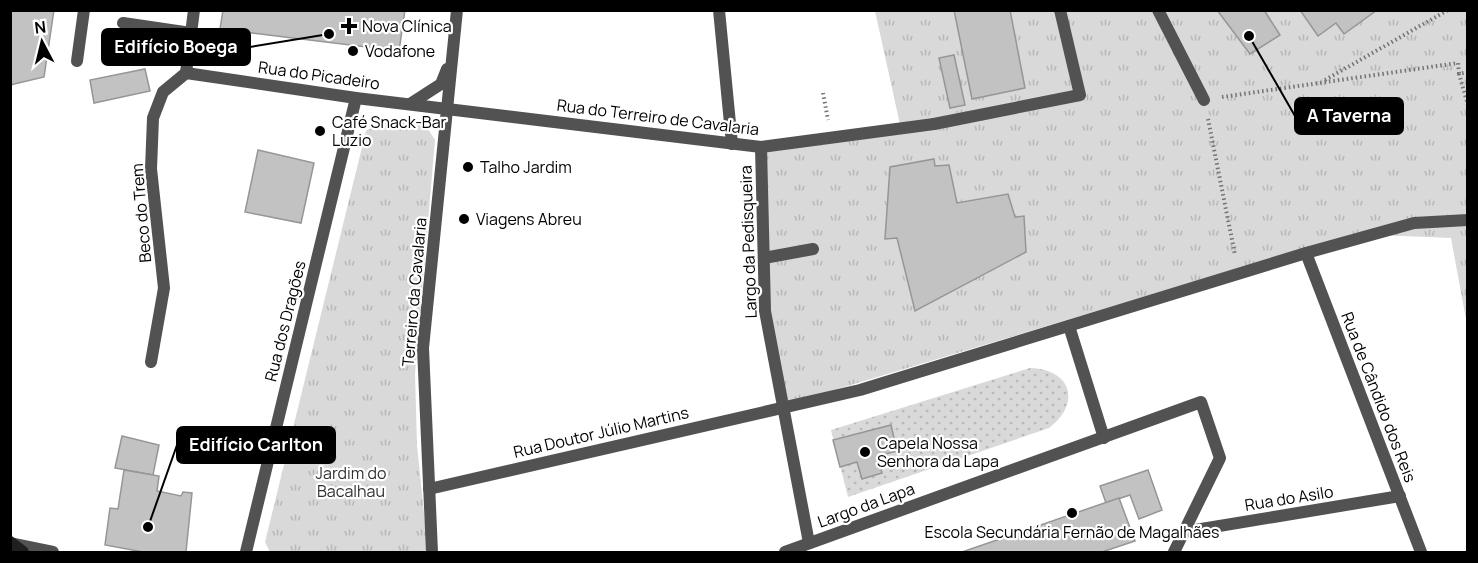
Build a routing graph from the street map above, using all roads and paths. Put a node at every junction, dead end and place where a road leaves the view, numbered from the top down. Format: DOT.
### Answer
graph roads {
  1 [pos="84,10"];
  2 [pos="194,10"];
  3 [pos="457,10"];
  4 [pos="719,10"];
  5 [pos="1059,10"];
  6 [pos="1158,10"];
  7 [pos="1448,10"];
  8 [pos="123,23"];
  9 [pos="191,33"];
  10 [pos="451,60"];
  11 [pos="77,61"];
  12 [pos="1467,72"];
  13 [pos="186,73"];
  14 [pos="1459,74"];
  15 [pos="1322,82"];
  16 [pos="823,93"];
  17 [pos="356,98"];
  18 [pos="1204,100"];
  19 [pos="410,104"];
  20 [pos="1467,105"];
  21 [pos="448,107"];
  22 [pos="832,138"];
  23 [pos="732,144"];
  24 [pos="761,147"];
  25 [pos="1467,220"];
  26 [pos="813,249"];
  27 [pos="1306,253"];
  28 [pos="764,258"];
  29 [pos="1239,274"];
  30 [pos="1069,326"];
  31 [pos="152,362"];
  32 [pos="781,406"];
  33 [pos="1104,438"];
  34 [pos="429,489"];
  35 [pos="1400,496"];
  36 [pos="1183,532"];
  37 [pos="809,543"];
  38 [pos="16,546"];
  39 [pos="52,552"];
  40 [pos="246,552"];
  41 [pos="432,552"];
  42 [pos="785,552"];
  43 [pos="1174,552"];
  44 [pos="1421,552"];
  1 -- 11 [label="street"];
  2 -- 9 [label="street"];
  3 -- 10 [label="street, Terreiro da Cavalaria"];
  4 -- 23 [label="street"];
  5 -- 22 [label="street, Rua do Terreiro de Cavalaria"];
  6 -- 18 [label="street"];
  7 -- 15 [label="path"];
  8 -- 9 [label="street"];
  9 -- 13 [label="street"];
  10 -- 19 [label="street"];
  10 -- 21 [label="street, Terreiro da Cavalaria"];
  12 -- 14 [label="path"];
  13 -- 17 [label="street, Rua do Picadeiro"];
  13 -- 31 [label="street, Beco do Trem"];
  14 -- 15 [label="path"];
  14 -- 20 [label="path"];
  15 -- 18 [label="path"];
  16 -- 22 [label="path"];
  17 -- 19 [label="street, Rua do Picadeiro"];
  17 -- 40 [label="street, Rua dos Dragões"];
  18 -- 29 [label="path"];
  19 -- 21 [label="street, Rua do Picadeiro"];
  21 -- 23 [label="street, Rua do Terreiro de Cavalaria"];
  21 -- 34 [label="street, Terreiro da Cavalaria"];
  22 -- 24 [label="street, Rua do Terreiro de Cavalaria"];
  23 -- 24 [label="street, Rua do Terreiro de Cavalaria"];
  24 -- 28 [label="street, Largo da Pedisqueira"];
  25 -- 27 [label="street"];
  26 -- 28 [label="street"];
  27 -- 29 [label="street"];
  27 -- 35 [label="street, Rua de Cândido dos Reis"];
  28 -- 32 [label="street, Largo da Pedisqueira"];
  29 -- 30 [label="street"];
  30 -- 32 [label="street"];
  30 -- 33 [label="street"];
  32 -- 34 [label="street, Rua Doutor Júlio Martins"];
  32 -- 37 [label="street, Largo da Pedisqueira"];
  33 -- 36 [label="street, Largo da Lapa"];
  33 -- 37 [label="street, Largo da Lapa"];
  34 -- 41 [label="street, Terreiro da Cavalaria"];
  35 -- 36 [label="street, Rua do Asilo"];
  35 -- 44 [label="street, Rua de Cândido dos Reis"];
  36 -- 43 [label="street"];
  37 -- 42 [label="street, Largo da Lapa"];
  38 -- 39 [label="street"];
}
